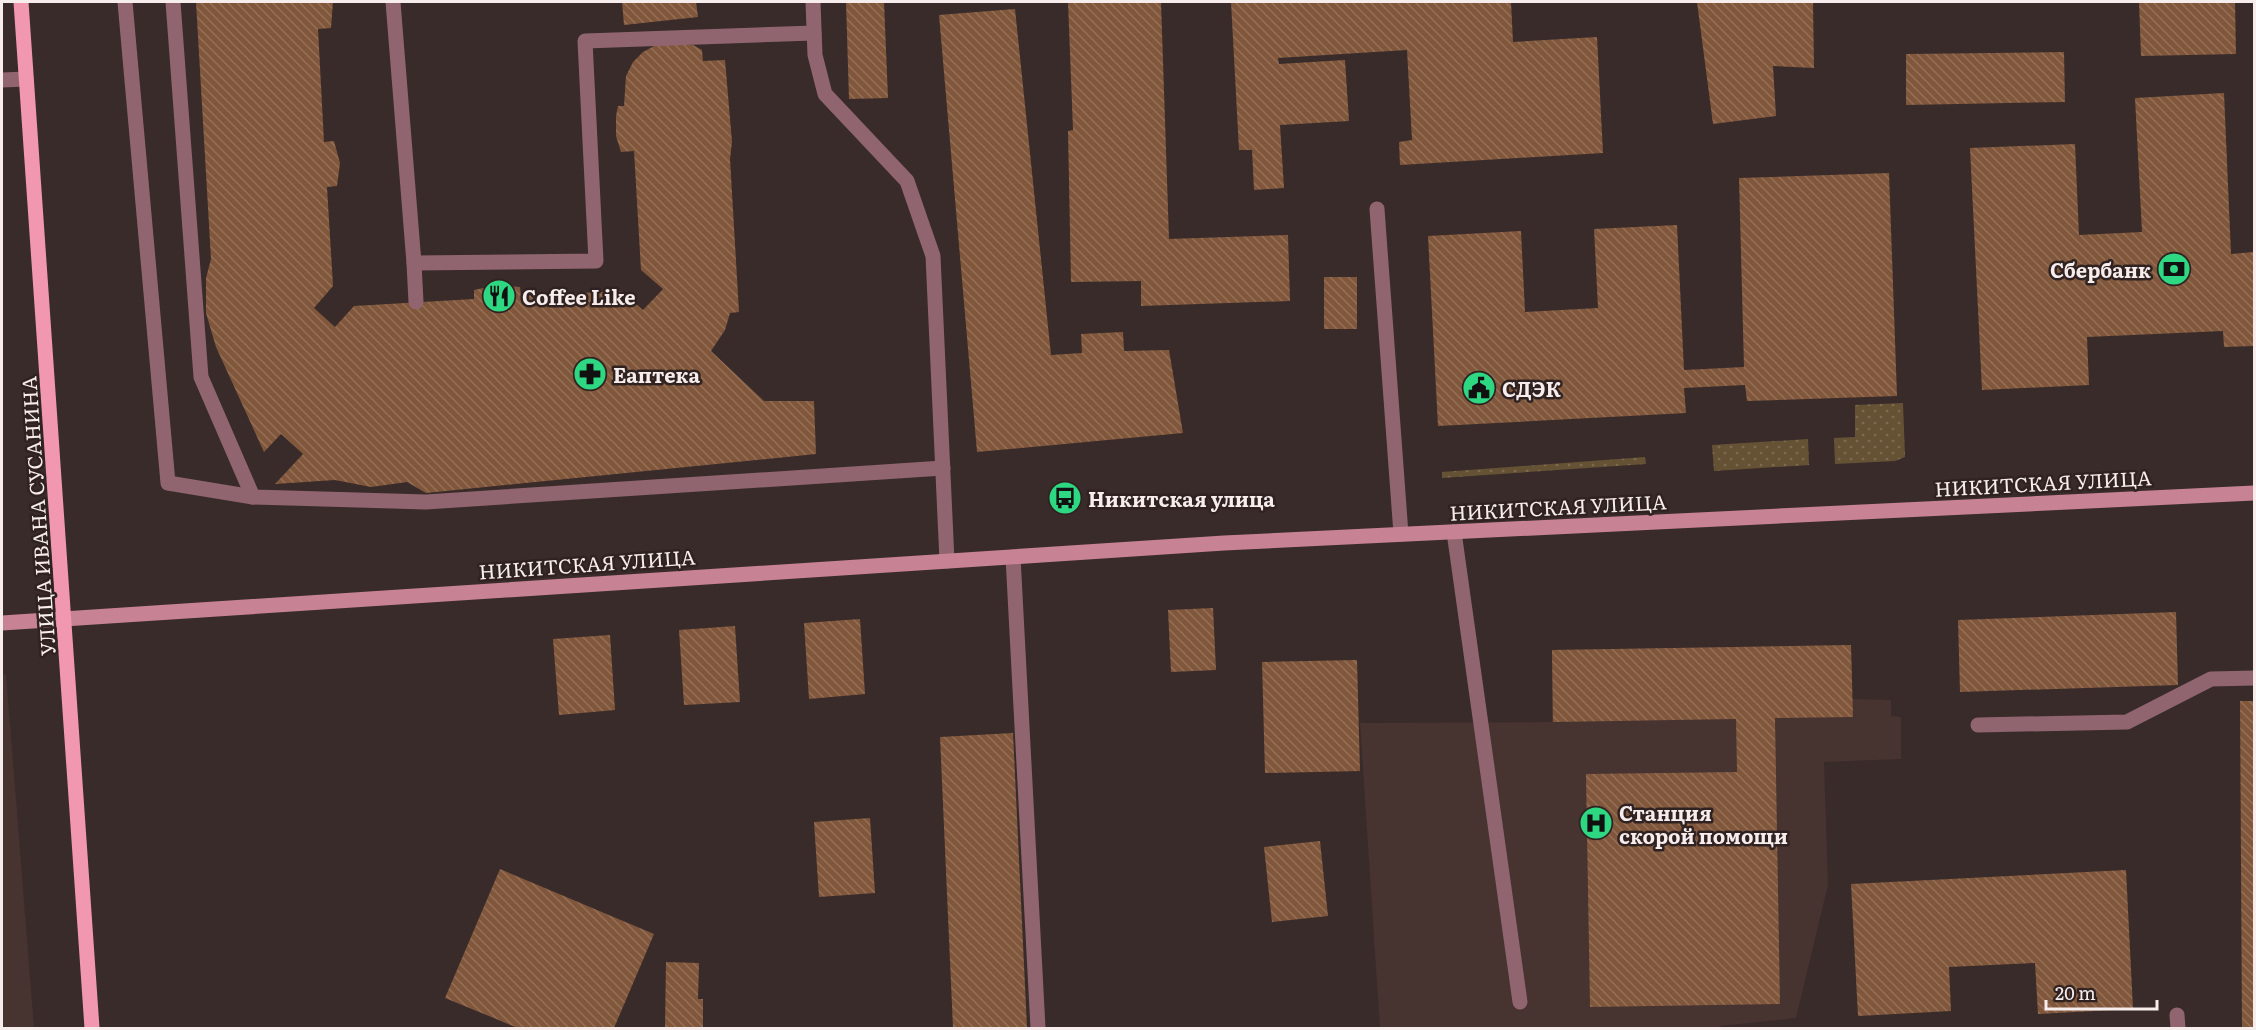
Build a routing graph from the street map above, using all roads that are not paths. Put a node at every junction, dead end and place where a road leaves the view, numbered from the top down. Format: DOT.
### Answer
graph roads {
  1 [pos="21,2"];
  2 [pos="125,2"];
  3 [pos="174,2"];
  4 [pos="393,2"];
  5 [pos="813,2"];
  6 [pos="814,33"];
  7 [pos="27,79"];
  8 [pos="2,80"];
  9 [pos="1377,209"];
  10 [pos="414,264"];
  11 [pos="416,302"];
  12 [pos="943,468"];
  13 [pos="2254,493"];
  14 [pos="253,496"];
  15 [pos="1454,532"];
  16 [pos="1401,534"];
  17 [pos="1013,557"];
  18 [pos="947,561"];
  19 [pos="65,618"];
  20 [pos="2,623"];
  21 [pos="2254,678"];
  22 [pos="1978,725"];
  23 [pos="1520,1002"];
  24 [pos="92,1029"];
  25 [pos="1038,1029"];
  1 -- 7 [label="main road, УЛИЦА ИВАНА СУСАНИНА"];
  2 -- 14 [label="lane"];
  3 -- 14 [label="lane"];
  4 -- 10 [label="lane"];
  5 -- 6 [label="lane"];
  6 -- 10 [label="lane"];
  6 -- 12 [label="lane"];
  7 -- 8 [label="lane"];
  7 -- 19 [label="main road, УЛИЦА ИВАНА СУСАНИНА"];
  9 -- 16 [label="lane"];
  10 -- 11 [label="lane"];
  12 -- 14 [label="lane"];
  12 -- 18 [label="lane"];
  13 -- 15 [label="street, НИКИТСКАЯ УЛИЦА"];
  15 -- 16 [label="street, НИКИТСКАЯ УЛИЦА"];
  15 -- 23 [label="lane"];
  16 -- 17 [label="street, НИКИТСКАЯ УЛИЦА"];
  17 -- 18 [label="street, НИКИТСКАЯ УЛИЦА"];
  17 -- 25 [label="lane"];
  18 -- 19 [label="street, НИКИТСКАЯ УЛИЦА"];
  19 -- 20 [label="street, НИКИТСКАЯ УЛИЦА"];
  19 -- 24 [label="main road, УЛИЦА ИВАНА СУСАНИНА"];
  21 -- 22 [label="lane"];
}
